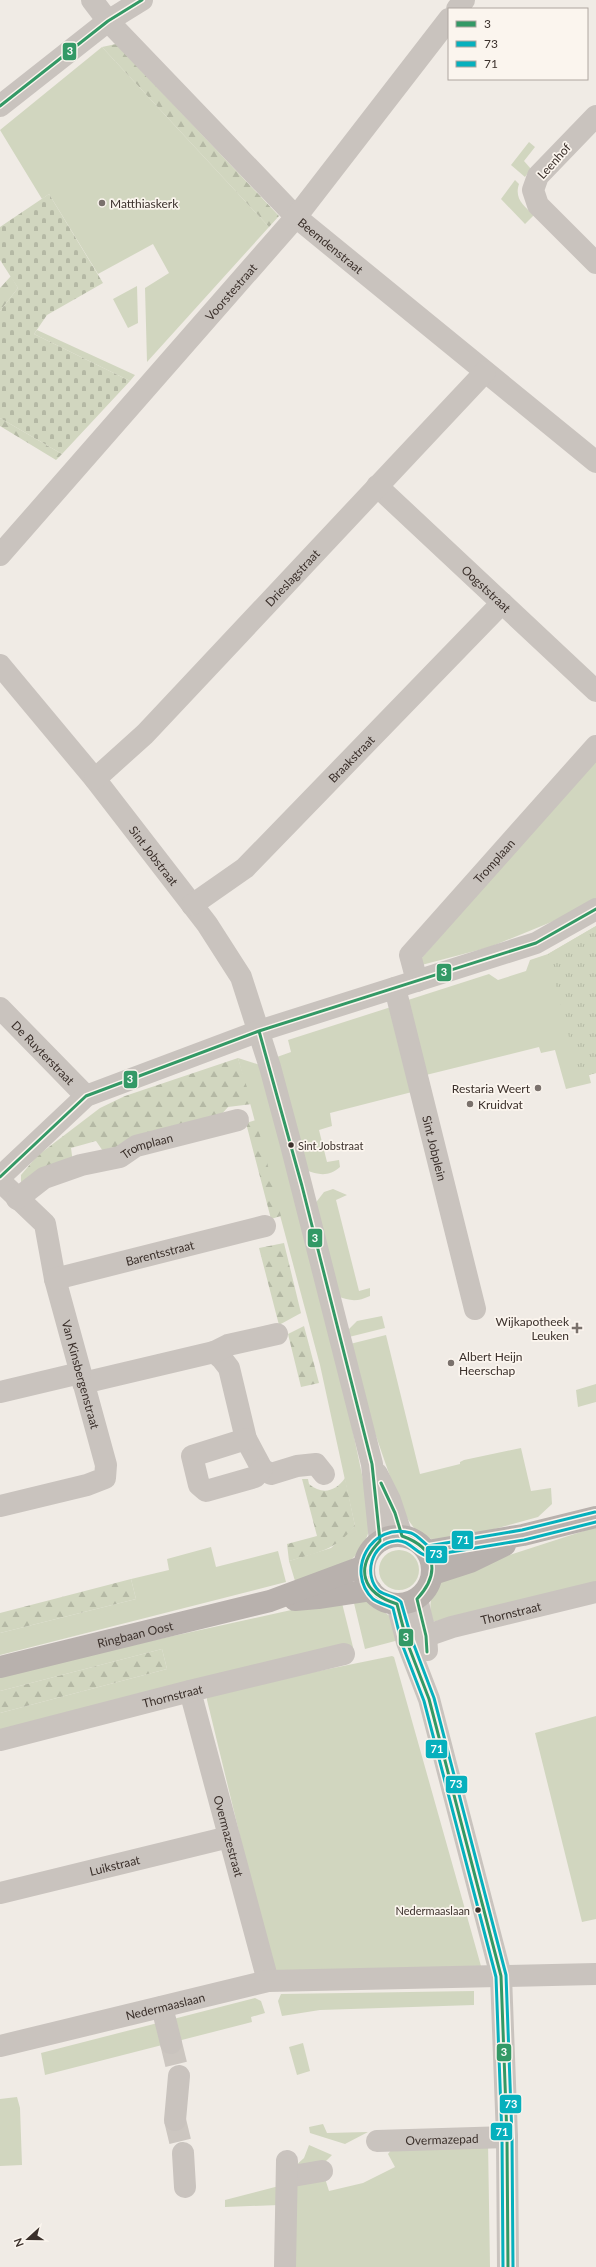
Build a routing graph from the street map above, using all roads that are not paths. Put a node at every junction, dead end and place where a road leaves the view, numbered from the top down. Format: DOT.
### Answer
graph roads {
  1 [pos="92,0"];
  2 [pos="142,0"];
  3 [pos="464,0"];
  4 [pos="458,8"];
  5 [pos="108,20"];
  6 [pos="448,20"];
  7 [pos="0,106"];
  8 [pos="596,116"];
  9 [pos="296,217"];
  10 [pos="596,263"];
  11 [pos="485,372"];
  12 [pos="596,462"];
  13 [pos="377,486"];
  14 [pos="0,555"];
  15 [pos="502,603"];
  16 [pos="0,665"];
  17 [pos="596,691"];
  18 [pos="596,746"];
  19 [pos="95,779"];
  20 [pos="192,905"];
  21 [pos="596,909"];
  22 [pos="417,981"];
  23 [pos="395,988"];
  24 [pos="0,1008"];
  25 [pos="259,1031"];
  26 [pos="86,1096"];
  27 [pos="238,1120"];
  28 [pos="0,1177"];
  29 [pos="0,1182"];
  30 [pos="18,1198"];
  31 [pos="265,1226"];
  32 [pos="55,1279"];
  33 [pos="475,1309"];
  34 [pos="277,1334"];
  35 [pos="214,1352"];
  36 [pos="81,1378"];
  37 [pos="0,1392"];
  38 [pos="246,1439"];
  39 [pos="372,1464"];
  40 [pos="262,1469"];
  41 [pos="324,1474"];
  42 [pos="0,1506"];
  43 [pos="596,1517"];
  44 [pos="402,1536"];
  45 [pos="523,1536"];
  46 [pos="380,1541"];
  47 [pos="427,1551"];
  48 [pos="364,1566"];
  49 [pos="433,1574"];
  50 [pos="370,1590"];
  51 [pos="596,1592"];
  52 [pos="270,1601"];
  53 [pos="407,1602"];
  54 [pos="426,1636"];
  55 [pos="344,1654"];
  56 [pos="0,1668"];
  57 [pos="190,1691"];
  58 [pos="429,1699"];
  59 [pos="0,1740"];
  60 [pos="229,1837"];
  61 [pos="0,1893"];
  62 [pos="596,1974"];
  63 [pos="501,1976"];
  64 [pos="268,1981"];
  65 [pos="162,2007"];
  66 [pos="171,2043"];
  67 [pos="0,2046"];
  68 [pos="179,2076"];
  69 [pos="175,2120"];
  70 [pos="507,2137"];
  71 [pos="377,2140"];
  72 [pos="183,2153"];
  73 [pos="322,2171"];
  74 [pos="185,2187"];
  75 [pos="285,2267"];
  76 [pos="508,2267"];
  1 -- 5 [label="street, Beemdenstraat"];
  2 -- 5 [label="street"];
  3 -- 4 [label="street"];
  5 -- 7 [label="street"];
  5 -- 9 [label="street, Beemdenstraat"];
  6 -- 9 [label="street, Voorstestraat"];
  8 -- 10 [label="street, Leenhof"];
  9 -- 11 [label="street, Beemdenstraat"];
  9 -- 14 [label="street, Voorstestraat"];
  11 -- 12 [label="street, Beemdenstraat"];
  11 -- 13 [label="street, Drieslagstraat"];
  13 -- 15 [label="street, Oogststraat"];
  13 -- 19 [label="street, Drieslagstraat"];
  15 -- 17 [label="street, Oogststraat"];
  15 -- 20 [label="street, Braakstraat"];
  16 -- 19 [label="street, Sint Jobstraat"];
  18 -- 22 [label="street, Tromplaan"];
  19 -- 20 [label="street, Sint Jobstraat"];
  20 -- 25 [label="street, Sint Jobstraat"];
  21 -- 22 [label="street"];
  22 -- 23 [label="street"];
  23 -- 25 [label="street"];
  23 -- 33 [label="street, Sint Jobplein"];
  24 -- 26 [label="street, De Ruyterstraat"];
  25 -- 26 [label="street"];
  25 -- 39 [label="street, Sint Jobstraat"];
  26 -- 28 [label="street"];
  27 -- 30 [label="street, Tromplaan"];
  29 -- 30 [label="street, Van Kinsbergenstraat"];
  30 -- 32 [label="street, Van Kinsbergenstraat"];
  31 -- 32 [label="street, Barentsstraat"];
  32 -- 36 [label="street, Van Kinsbergenstraat"];
  34 -- 35 [label="street"];
  35 -- 36 [label="street"];
  35 -- 38 [label="street"];
  36 -- 37 [label="street"];
  36 -- 42 [label="street, Van Kinsbergenstraat"];
  38 -- 40 [label="street"];
  38 -- 40 [label="street"];
  39 -- 44 [label="street, Sint Jobstraat"];
  39 -- 46 [label="street, Sint Jobstraat"];
  40 -- 41 [label="street"];
  43 -- 45 [label="main road"];
  44 -- 46 [label="main road"];
  44 -- 47 [label="main road"];
  45 -- 47 [label="main road"];
  45 -- 49 [label="main road"];
  46 -- 48 [label="main road"];
  47 -- 49 [label="main road"];
  48 -- 50 [label="main road"];
  48 -- 52 [label="main road, Ringbaan Oost"];
  49 -- 53 [label="main road"];
  50 -- 52 [label="main road, Ringbaan Oost"];
  50 -- 53 [label="main road"];
  51 -- 54 [label="street, Thornstraat"];
  52 -- 56 [label="main road, Ringbaan Oost"];
  53 -- 54 [label="street"];
  53 -- 58 [label="street"];
  54 -- 58 [label="street"];
  55 -- 57 [label="street, Thornstraat"];
  57 -- 59 [label="street, Thornstraat"];
  57 -- 60 [label="street, Overmazestraat"];
  58 -- 63 [label="street"];
  60 -- 61 [label="street, Luikstraat"];
  60 -- 64 [label="street, Overmazestraat"];
  62 -- 63 [label="street, Nedermaaslaan"];
  63 -- 64 [label="street, Nedermaaslaan"];
  63 -- 70 [label="street"];
  64 -- 65 [label="street, Nedermaaslaan"];
  65 -- 66 [label="street"];
  65 -- 67 [label="street, Nedermaaslaan"];
  68 -- 69 [label="street"];
  70 -- 71 [label="street, Overmazepad"];
  70 -- 76 [label="street"];
  72 -- 74 [label="street"];
  73 -- 75 [label="street"];
}
